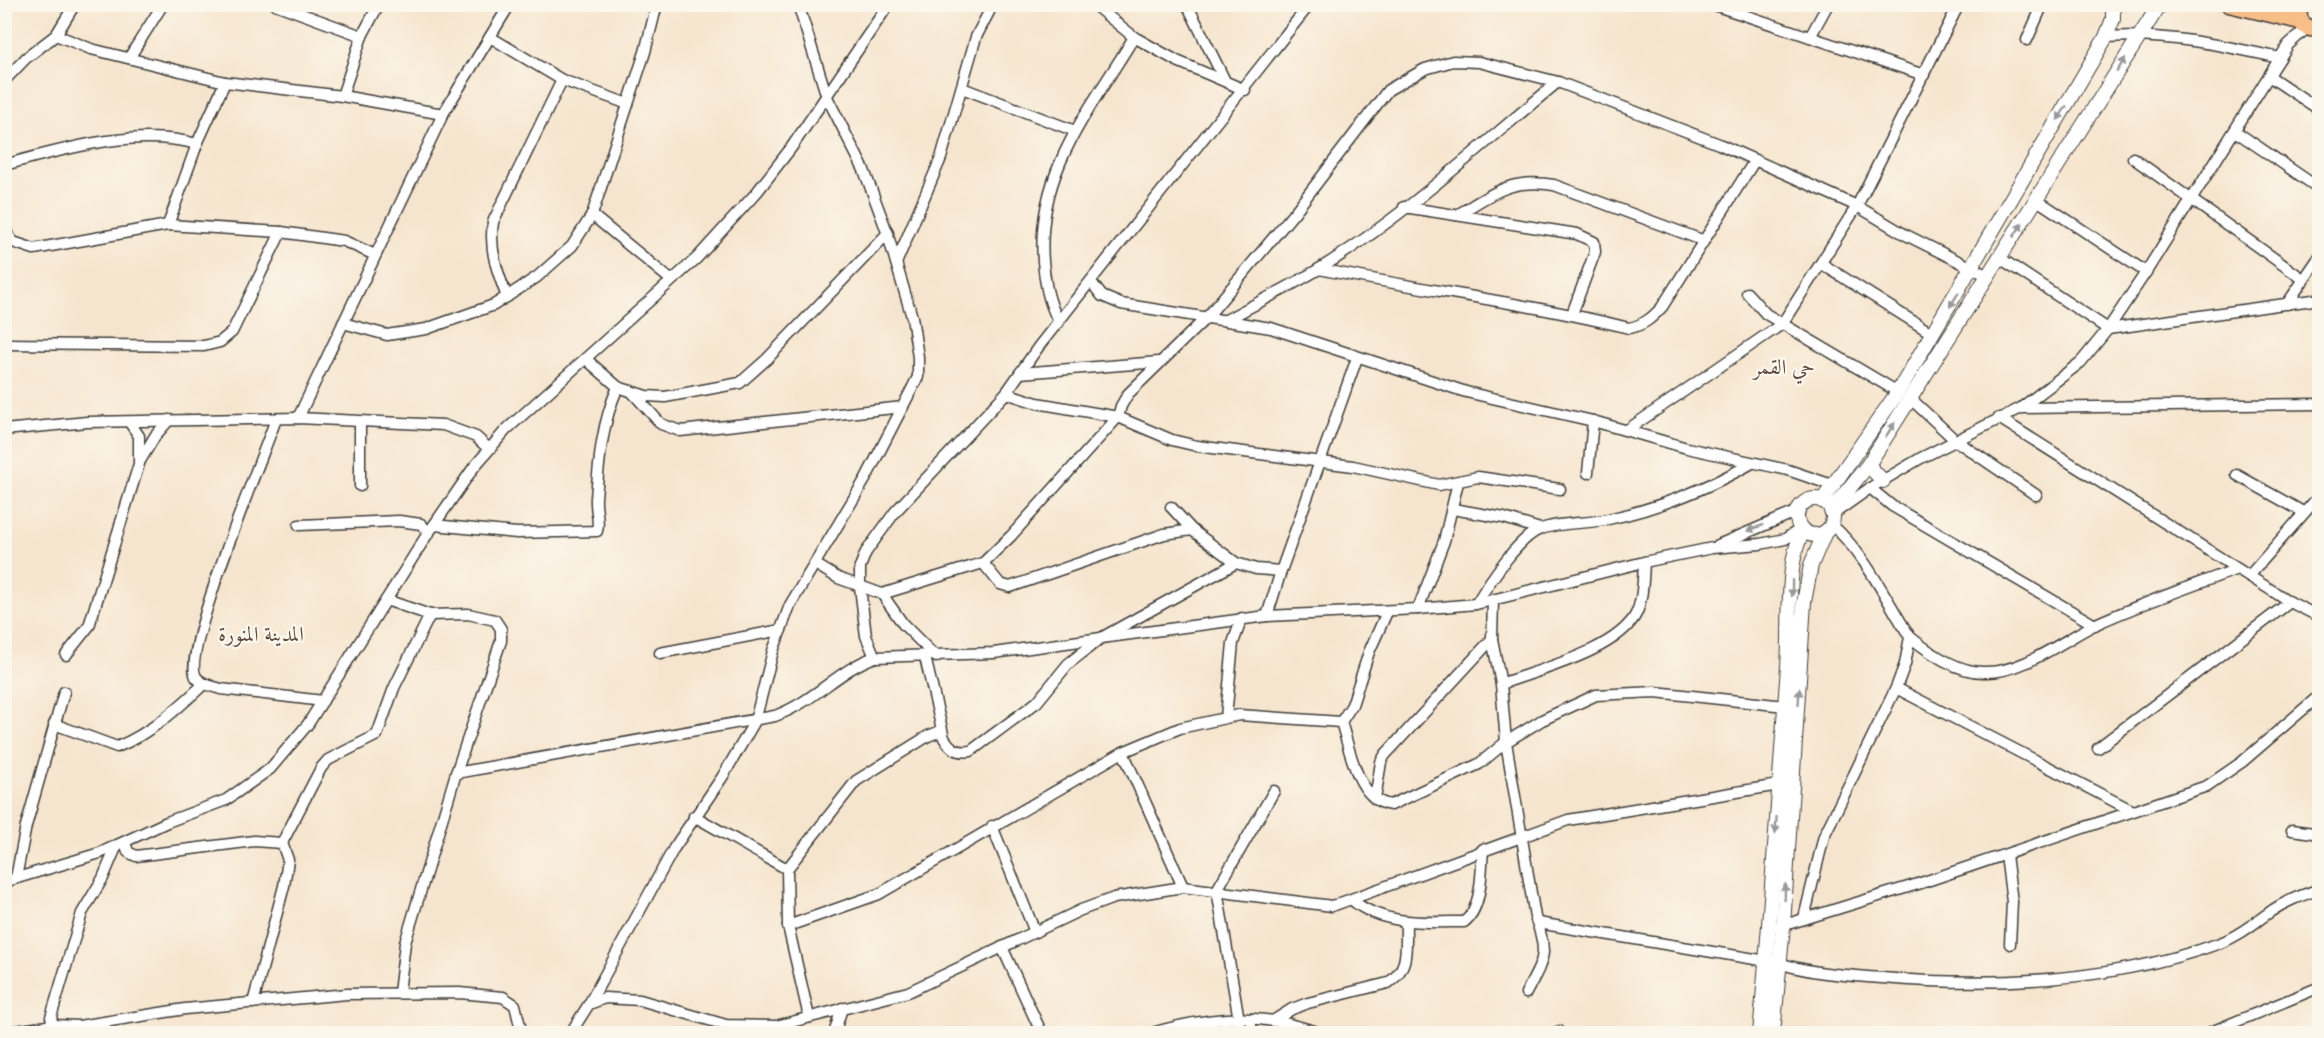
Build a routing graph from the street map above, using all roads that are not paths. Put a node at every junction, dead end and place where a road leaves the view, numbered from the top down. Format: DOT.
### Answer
graph roads {
  1 [pos="75,4"];
  2 [pos="163,4"];
  3 [pos="275,4"];
  4 [pos="379,4"];
  5 [pos="510,4"];
  6 [pos="657,4"];
  7 [pos="798,4"];
  8 [pos="889,4"];
  9 [pos="993,4"];
  10 [pos="1093,4"];
  11 [pos="1187,4"];
  12 [pos="1310,4"];
  13 [pos="1711,4"];
  14 [pos="1828,4"];
  15 [pos="1959,4"];
  16 [pos="2043,4"];
  17 [pos="2113,4"];
  18 [pos="2160,4"];
  19 [pos="2229,4"];
  20 [pos="2307,21"];
  21 [pos="56,35"];
  22 [pos="2139,35"];
  23 [pos="362,36"];
  24 [pos="490,37"];
  25 [pos="1134,37"];
  26 [pos="1810,37"];
  27 [pos="2106,37"];
  28 [pos="2027,40"];
  29 [pos="129,58"];
  30 [pos="2280,58"];
  31 [pos="1924,75"];
  32 [pos="2269,76"];
  33 [pos="1224,79"];
  34 [pos="562,80"];
  35 [pos="4,81"];
  36 [pos="225,82"];
  37 [pos="1558,82"];
  38 [pos="962,88"];
  39 [pos="1245,90"];
  40 [pos="342,96"];
  41 [pos="827,97"];
  42 [pos="628,104"];
  43 [pos="2319,110"];
  44 [pos="443,114"];
  45 [pos="1075,131"];
  46 [pos="2235,131"];
  47 [pos="197,144"];
  48 [pos="2133,158"];
  49 [pos="1755,160"];
  50 [pos="4,165"];
  51 [pos="2319,189"];
  52 [pos="2192,199"];
  53 [pos="2037,200"];
  54 [pos="1857,206"];
  55 [pos="1404,207"];
  56 [pos="592,215"];
  57 [pos="1457,215"];
  58 [pos="168,225"];
  59 [pos="4,228"];
  60 [pos="280,232"];
  61 [pos="888,233"];
  62 [pos="1702,240"];
  63 [pos="375,255"];
  64 [pos="2319,256"];
  65 [pos="2000,258"];
  66 [pos="897,261"];
  67 [pos="1822,264"];
  68 [pos="1973,267"];
  69 [pos="1319,269"];
  70 [pos="2146,272"];
  71 [pos="1988,276"];
  72 [pos="2303,279"];
  73 [pos="671,280"];
  74 [pos="1091,282"];
  75 [pos="1747,293"];
  76 [pos="507,297"];
  77 [pos="2319,299"];
  78 [pos="2287,304"];
  79 [pos="1572,314"];
  80 [pos="1207,317"];
  81 [pos="1226,320"];
  82 [pos="1059,322"];
  83 [pos="343,323"];
  84 [pos="1782,324"];
  85 [pos="2108,329"];
  86 [pos="1933,334"];
  87 [pos="4,344"];
  88 [pos="1357,358"];
  89 [pos="586,360"];
  90 [pos="1159,362"];
  91 [pos="1020,373"];
  92 [pos="618,387"];
  93 [pos="630,391"];
  94 [pos="1006,393"];
  95 [pos="1904,396"];
  96 [pos="2319,404"];
  97 [pos="903,407"];
  98 [pos="2021,408"];
  99 [pos="1118,417"];
  100 [pos="298,418"];
  101 [pos="1999,418"];
  102 [pos="276,419"];
  103 [pos="168,420"];
  104 [pos="1593,421"];
  105 [pos="360,422"];
  106 [pos="130,423"];
  107 [pos="4,430"];
  108 [pos="1627,430"];
  109 [pos="1955,440"];
  110 [pos="489,449"];
  111 [pos="1322,462"];
  112 [pos="1752,463"];
  113 [pos="1850,463"];
  114 [pos="139,464"];
  115 [pos="1865,470"];
  116 [pos="1588,473"];
  117 [pos="2238,475"];
  118 [pos="1882,481"];
  119 [pos="1458,482"];
  120 [pos="360,486"];
  121 [pos="1835,486"];
  122 [pos="1870,488"];
  123 [pos="1560,489"];
  124 [pos="2036,495"];
  125 [pos="2319,495"];
  126 [pos="1171,507"];
  127 [pos="1453,509"];
  128 [pos="1798,511"];
  129 [pos="2303,512"];
  130 [pos="1828,517"];
  131 [pos="299,525"];
  132 [pos="431,529"];
  133 [pos="1540,529"];
  134 [pos="1192,530"];
  135 [pos="1802,531"];
  136 [pos="1712,548"];
  137 [pos="983,562"];
  138 [pos="1644,562"];
  139 [pos="1236,563"];
  140 [pos="815,564"];
  141 [pos="2237,569"];
  142 [pos="1281,571"];
  143 [pos="2249,576"];
  144 [pos="860,587"];
  145 [pos="882,594"];
  146 [pos="386,600"];
  147 [pos="1492,600"];
  148 [pos="2290,602"];
  149 [pos="1476,604"];
  150 [pos="1418,609"];
  151 [pos="1387,612"];
  152 [pos="430,615"];
  153 [pos="1267,616"];
  154 [pos="2319,617"];
  155 [pos="1242,618"];
  156 [pos="2095,625"];
  157 [pos="781,630"];
  158 [pos="1910,637"];
  159 [pos="1101,638"];
  160 [pos="1492,639"];
  161 [pos="660,653"];
  162 [pos="66,655"];
  163 [pos="875,657"];
  164 [pos="930,657"];
  165 [pos="204,684"];
  166 [pos="1501,684"];
  167 [pos="1896,688"];
  168 [pos="64,692"];
  169 [pos="2319,695"];
  170 [pos="322,701"];
  171 [pos="1785,706"];
  172 [pos="1226,717"];
  173 [pos="755,721"];
  174 [pos="1341,722"];
  175 [pos="54,724"];
  176 [pos="941,731"];
  177 [pos="1506,742"];
  178 [pos="2098,748"];
  179 [pos="1123,752"];
  180 [pos="456,773"];
  181 [pos="1779,785"];
  182 [pos="1274,791"];
  183 [pos="1374,799"];
  184 [pos="2133,811"];
  185 [pos="694,816"];
  186 [pos="992,826"];
  187 [pos="2292,830"];
  188 [pos="2319,834"];
  189 [pos="1522,836"];
  190 [pos="282,843"];
  191 [pos="121,844"];
  192 [pos="1483,849"];
  193 [pos="2006,855"];
  194 [pos="787,869"];
  195 [pos="16,878"];
  196 [pos="4,882"];
  197 [pos="1183,887"];
  198 [pos="2319,889"];
  199 [pos="1217,890"];
  200 [pos="1352,900"];
  201 [pos="1804,918"];
  202 [pos="1406,921"];
  203 [pos="1538,923"];
  204 [pos="788,927"];
  205 [pos="1776,928"];
  206 [pos="1035,932"];
  207 [pos="2010,944"];
  208 [pos="1002,947"];
  209 [pos="1773,962"];
  210 [pos="2319,987"];
  211 [pos="399,993"];
  212 [pos="1526,993"];
  213 [pos="253,1003"];
  214 [pos="589,1004"];
  215 [pos="842,1008"];
  216 [pos="809,1017"];
  217 [pos="1251,1019"];
  218 [pos="1239,1020"];
  219 [pos="1273,1021"];
  220 [pos="53,1025"];
  221 [pos="1150,1033"];
  222 [pos="4,1034"];
  223 [pos="522,1034"];
  224 [pos="570,1034"];
  225 [pos="834,1034"];
  226 [pos="1042,1034"];
  227 [pos="1251,1034"];
  228 [pos="1324,1034"];
  229 [pos="1760,1034"];
  230 [pos="1773,1034"];
  231 [pos="2206,1034"];
  1 -- 21 [label="street"];
  2 -- 29 [label="street"];
  3 -- 23 [label="street"];
  4 -- 23 [label="street"];
  5 -- 24 [label="street"];
  6 -- 42 [label="street"];
  7 -- 41 [label="street"];
  8 -- 41 [label="street"];
  9 -- 38 [label="street"];
  10 -- 25 [label="street"];
  11 -- 33 [label="street"];
  12 -- 39 [label="street"];
  13 -- 26 [label="street"];
  14 -- 26 [label="street"];
  15 -- 31 [label="street"];
  16 -- 28 [label="street"];
  17 -- 27 [label="street"];
  18 -- 22 [label="street"];
  19 -- 20 [label="main road"];
  20 -- 30 [label="street"];
  21 -- 29 [label="street"];
  21 -- 35 [label="street"];
  22 -- 27 [label="street"];
  22 -- 30 [label="street"];
  53 -- 22 [label="street, one-way"];
  23 -- 40 [label="street"];
  24 -- 34 [label="street"];
  24 -- 44 [label="street"];
  25 -- 33 [label="street"];
  25 -- 45 [label="street"];
  26 -- 31 [label="street"];
  27 -- 68 [label="street, one-way"];
  29 -- 36 [label="street"];
  30 -- 32 [label="street"];
  31 -- 54 [label="street"];
  32 -- 43 [label="street"];
  32 -- 46 [label="street"];
  33 -- 39 [label="street"];
  34 -- 42 [label="street"];
  34 -- 76 [label="street"];
  36 -- 40 [label="street"];
  36 -- 47 [label="street"];
  37 -- 49 [label="street"];
  37 -- 55 [label="street"];
  37 -- 80 [label="street"];
  38 -- 45 [label="street"];
  38 -- 66 [label="street"];
  39 -- 74 [label="street"];
  40 -- 44 [label="street"];
  41 -- 61 [label="street"];
  41 -- 73 [label="street"];
  42 -- 56 [label="street"];
  44 -- 63 [label="street"];
  45 -- 82 [label="street"];
  46 -- 51 [label="street"];
  46 -- 52 [label="street"];
  47 -- 50 [label="street"];
  47 -- 58 [label="street"];
  48 -- 52 [label="street"];
  49 -- 54 [label="street"];
  49 -- 62 [label="street"];
  52 -- 70 [label="street"];
  52 -- 72 [label="street"];
  65 -- 53 [label="street, one-way"];
  53 -- 70 [label="street"];
  54 -- 67 [label="street"];
  54 -- 68 [label="street"];
  55 -- 57 [label="street"];
  55 -- 69 [label="street"];
  56 -- 73 [label="street"];
  56 -- 76 [label="street"];
  57 -- 62 [label="street"];
  57 -- 79 [label="street"];
  58 -- 59 [label="street"];
  58 -- 60 [label="street"];
  60 -- 63 [label="street"];
  60 -- 87 [label="street"];
  61 -- 66 [label="street"];
  61 -- 93 [label="street"];
  62 -- 79 [label="street"];
  63 -- 83 [label="street"];
  64 -- 72 [label="street"];
  65 -- 71 [label="street"];
  65 -- 85 [label="street"];
  66 -- 97 [label="street"];
  67 -- 84 [label="street"];
  67 -- 86 [label="street"];
  68 -- 71 [label="street"];
  68 -- 86 [label="street, one-way"];
  69 -- 79 [label="street"];
  69 -- 81 [label="street"];
  70 -- 85 [label="street"];
  71 -- 95 [label="street"];
  72 -- 78 [label="street"];
  73 -- 89 [label="street"];
  74 -- 80 [label="street"];
  74 -- 82 [label="street"];
  75 -- 84 [label="street"];
  76 -- 83 [label="street"];
  77 -- 78 [label="street"];
  78 -- 85 [label="street"];
  80 -- 81 [label="street"];
  80 -- 90 [label="street"];
  81 -- 88 [label="street"];
  82 -- 91 [label="street"];
  83 -- 100 [label="street"];
  84 -- 95 [label="street"];
  84 -- 108 [label="street"];
  85 -- 98 [label="street"];
  86 -- 95 [label="street"];
  88 -- 104 [label="street"];
  88 -- 111 [label="street"];
  89 -- 92 [label="street"];
  89 -- 110 [label="street"];
  90 -- 91 [label="street"];
  90 -- 99 [label="street"];
  91 -- 94 [label="street"];
  92 -- 93 [label="street"];
  92 -- 132 [label="street"];
  93 -- 97 [label="street"];
  94 -- 99 [label="street"];
  94 -- 144 [label="street"];
  95 -- 109 [label="street"];
  95 -- 113 [label="street"];
  115 -- 95 [label="street, one-way"];
  96 -- 98 [label="street"];
  97 -- 140 [label="street"];
  98 -- 101 [label="street"];
  99 -- 111 [label="street"];
  99 -- 137 [label="street"];
  100 -- 102 [label="street"];
  100 -- 105 [label="street"];
  101 -- 109 [label="street"];
  101 -- 141 [label="street"];
  102 -- 103 [label="street"];
  102 -- 165 [label="street"];
  103 -- 106 [label="street"];
  103 -- 114 [label="street"];
  104 -- 108 [label="street"];
  104 -- 116 [label="street"];
  105 -- 110 [label="street"];
  105 -- 120 [label="street"];
  106 -- 107 [label="street"];
  106 -- 114 [label="street"];
  108 -- 112 [label="street"];
  109 -- 118 [label="street"];
  109 -- 124 [label="street"];
  110 -- 132 [label="street"];
  111 -- 119 [label="street"];
  111 -- 142 [label="street"];
  112 -- 121 [label="street"];
  112 -- 133 [label="street"];
  113 -- 115 [label="street"];
  113 -- 121 [label="street"];
  114 -- 162 [label="street"];
  115 -- 118 [label="street"];
  115 -- 130 [label="street"];
  117 -- 129 [label="street"];
  118 -- 122 [label="street"];
  119 -- 123 [label="street"];
  119 -- 127 [label="street"];
  121 -- 130 [label="street"];
  122 -- 130 [label="street"];
  122 -- 156 [label="street"];
  125 -- 129 [label="street"];
  126 -- 134 [label="street"];
  127 -- 133 [label="street"];
  127 -- 150 [label="street"];
  128 -- 130 [label="street"];
  128 -- 135 [label="street"];
  128 -- 136 [label="street, one-way"];
  129 -- 143 [label="street"];
  130 -- 135 [label="street"];
  130 -- 158 [label="street"];
  205 -- 130 [label="street, one-way"];
  131 -- 132 [label="street"];
  132 -- 146 [label="street"];
  133 -- 149 [label="street"];
  134 -- 137 [label="street"];
  134 -- 139 [label="street"];
  135 -- 136 [label="street"];
  135 -- 171 [label="street, one-way"];
  136 -- 138 [label="street"];
  137 -- 145 [label="street"];
  138 -- 147 [label="street"];
  138 -- 166 [label="street"];
  139 -- 142 [label="street"];
  139 -- 159 [label="street"];
  140 -- 144 [label="street"];
  140 -- 157 [label="street"];
  141 -- 143 [label="street"];
  141 -- 156 [label="street"];
  142 -- 153 [label="street"];
  143 -- 148 [label="street"];
  144 -- 145 [label="street"];
  144 -- 163 [label="street"];
  145 -- 164 [label="street"];
  146 -- 152 [label="street"];
  146 -- 170 [label="street"];
  147 -- 149 [label="street"];
  147 -- 160 [label="street"];
  148 -- 154 [label="street"];
  148 -- 178 [label="street"];
  149 -- 150 [label="street"];
  150 -- 151 [label="street"];
  151 -- 153 [label="street"];
  151 -- 174 [label="street"];
  152 -- 180 [label="street"];
  152 -- 190 [label="street"];
  153 -- 155 [label="street"];
  155 -- 159 [label="street"];
  155 -- 172 [label="street"];
  156 -- 158 [label="street"];
  157 -- 161 [label="street"];
  157 -- 173 [label="street"];
  158 -- 167 [label="street"];
  159 -- 164 [label="street"];
  159 -- 176 [label="street"];
  160 -- 166 [label="street"];
  160 -- 183 [label="street"];
  163 -- 164 [label="street"];
  163 -- 173 [label="street"];
  164 -- 176 [label="street"];
  165 -- 170 [label="street"];
  165 -- 175 [label="street"];
  166 -- 177 [label="street"];
  167 -- 184 [label="street"];
  167 -- 201 [label="street"];
  168 -- 175 [label="street"];
  169 -- 184 [label="street"];
  170 -- 191 [label="street"];
  171 -- 177 [label="street"];
  171 -- 181 [label="street"];
  172 -- 174 [label="street"];
  172 -- 179 [label="street"];
  173 -- 180 [label="street"];
  173 -- 185 [label="street"];
  174 -- 183 [label="street"];
  175 -- 195 [label="street"];
  176 -- 194 [label="street"];
  177 -- 183 [label="street"];
  177 -- 189 [label="street"];
  179 -- 186 [label="street"];
  179 -- 197 [label="street"];
  180 -- 211 [label="street"];
  181 -- 189 [label="street"];
  181 -- 205 [label="street, one-way"];
  182 -- 199 [label="street"];
  184 -- 193 [label="street"];
  185 -- 194 [label="street"];
  185 -- 214 [label="street"];
  186 -- 204 [label="street"];
  186 -- 206 [label="street"];
  187 -- 188 [label="street"];
  189 -- 192 [label="street"];
  189 -- 203 [label="street"];
  190 -- 191 [label="street"];
  190 -- 213 [label="street"];
  191 -- 195 [label="street"];
  191 -- 220 [label="street"];
  192 -- 200 [label="street"];
  192 -- 202 [label="street"];
  193 -- 201 [label="street"];
  193 -- 207 [label="street"];
  194 -- 204 [label="street"];
  195 -- 196 [label="street"];
  197 -- 199 [label="street"];
  197 -- 206 [label="street"];
  198 -- 209 [label="street"];
  199 -- 200 [label="street"];
  199 -- 218 [label="street"];
  200 -- 202 [label="street"];
  201 -- 205 [label="street"];
  202 -- 219 [label="street"];
  203 -- 209 [label="street"];
  203 -- 212 [label="street"];
  204 -- 216 [label="street"];
  205 -- 209 [label="street"];
  206 -- 208 [label="street"];
  208 -- 215 [label="street"];
  208 -- 226 [label="street"];
  209 -- 229 [label="street"];
  209 -- 230 [label="street"];
  210 -- 231 [label="street"];
  211 -- 213 [label="street"];
  211 -- 223 [label="street"];
  213 -- 220 [label="street"];
  214 -- 216 [label="street"];
  214 -- 224 [label="street"];
  215 -- 216 [label="street"];
  215 -- 225 [label="street"];
  217 -- 218 [label="street"];
  217 -- 219 [label="street"];
  217 -- 227 [label="street"];
  218 -- 221 [label="street"];
  219 -- 228 [label="street"];
  220 -- 222 [label="street"];
}
